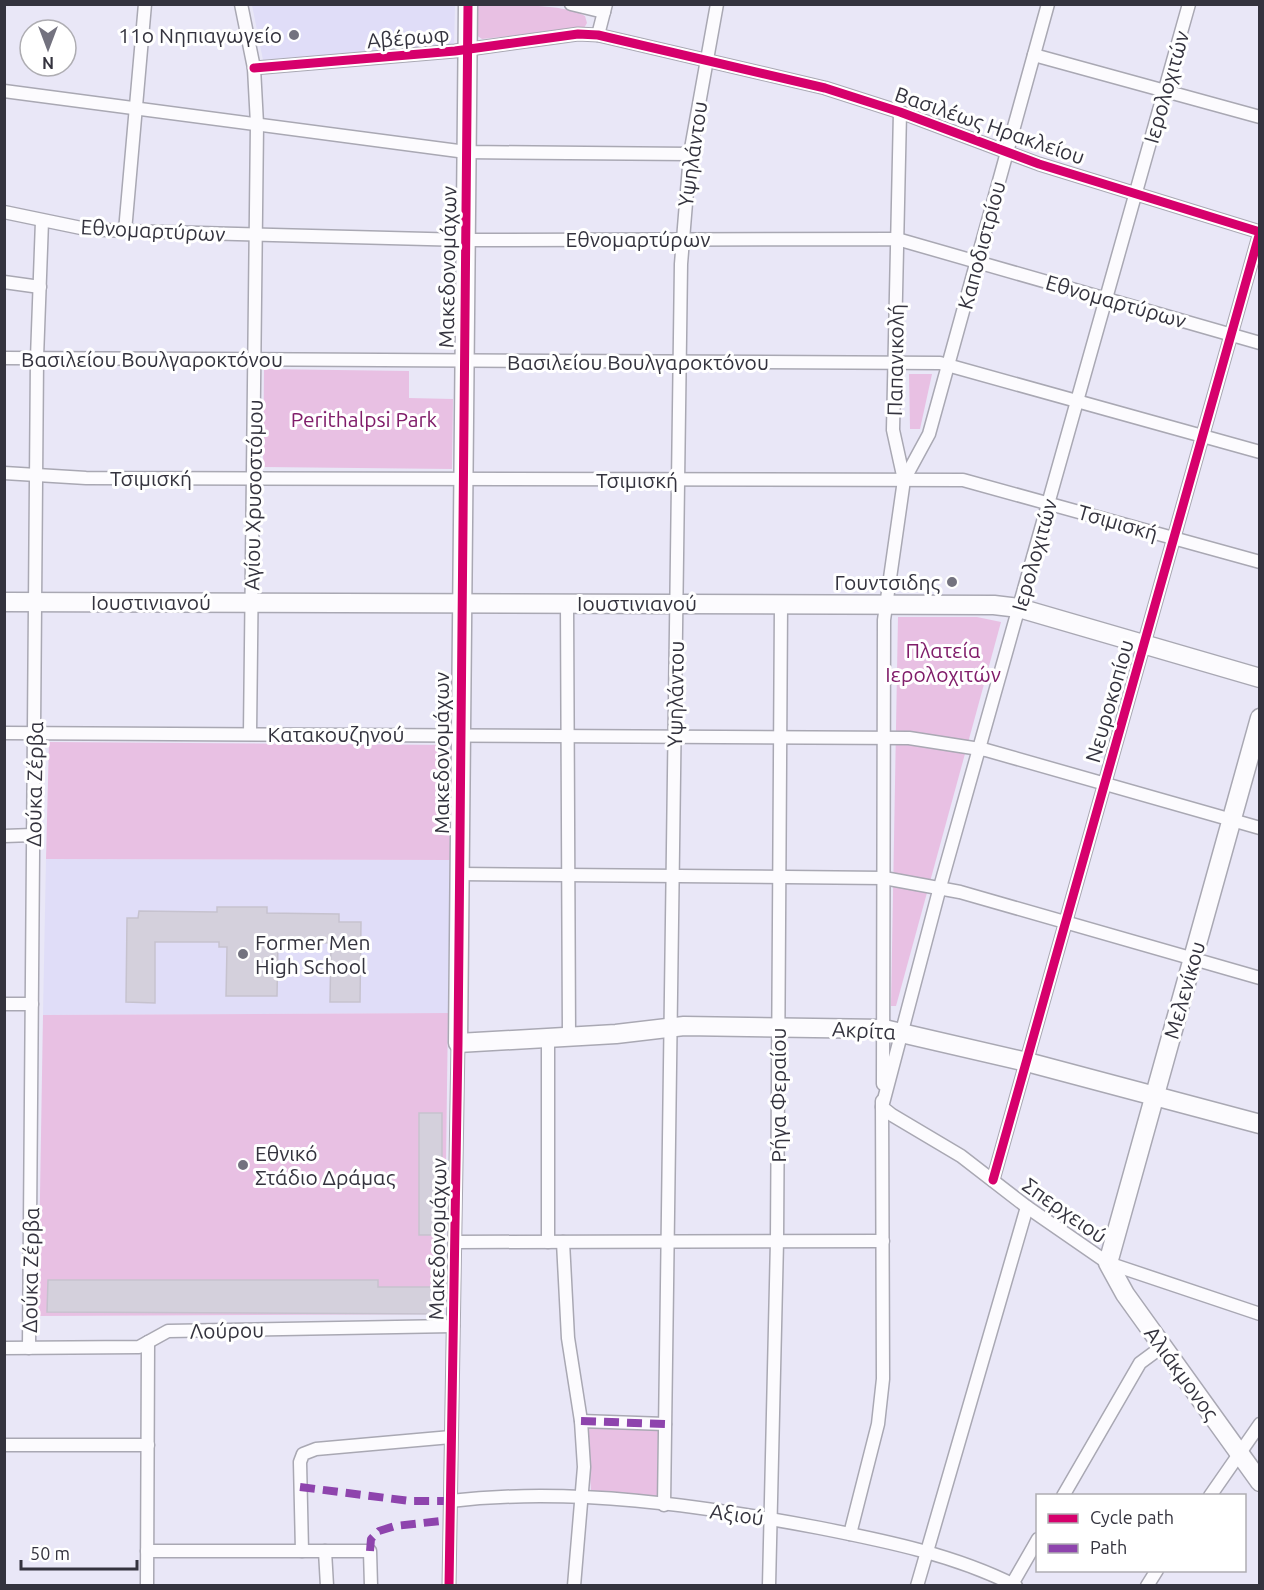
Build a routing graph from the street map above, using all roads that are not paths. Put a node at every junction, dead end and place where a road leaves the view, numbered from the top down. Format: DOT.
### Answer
graph roads {
  1 [pos="145,4"];
  2 [pos="241,4"];
  3 [pos="468,4"];
  4 [pos="571,4"];
  5 [pos="717,4"];
  6 [pos="1048,4"];
  7 [pos="1189,4"];
  8 [pos="605,8"];
  9 [pos="598,35"];
  10 [pos="468,49"];
  11 [pos="1034,55"];
  12 [pos="706,58"];
  13 [pos="254,68"];
  14 [pos="4,91"];
  15 [pos="1164,91"];
  16 [pos="136,108"];
  17 [pos="900,112"];
  18 [pos="1260,117"];
  19 [pos="257,124"];
  20 [pos="466,152"];
  21 [pos="1007,152"];
  22 [pos="690,154"];
  23 [pos="1136,194"];
  24 [pos="4,212"];
  25 [pos="42,221"];
  26 [pos="125,231"];
  27 [pos="1260,232"];
  28 [pos="256,235"];
  29 [pos="683,239"];
  30 [pos="897,239"];
  31 [pos="465,240"];
  32 [pos="977,261"];
  33 [pos="4,282"];
  34 [pos="40,286"];
  35 [pos="1106,298"];
  36 [pos="1231,334"];
  37 [pos="1260,343"];
  38 [pos="4,358"];
  39 [pos="37,358"];
  40 [pos="254,360"];
  41 [pos="464,361"];
  42 [pos="680,362"];
  43 [pos="895,362"];
  44 [pos="948,365"];
  45 [pos="1077,401"];
  46 [pos="1203,436"];
  47 [pos="1260,452"];
  48 [pos="4,473"];
  49 [pos="36,474"];
  50 [pos="253,479"];
  51 [pos="462,479"];
  52 [pos="678,480"];
  53 [pos="904,480"];
  54 [pos="1049,502"];
  55 [pos="1174,538"];
  56 [pos="1260,562"];
  57 [pos="4,602"];
  58 [pos="35,602"];
  59 [pos="252,602"];
  60 [pos="461,603"];
  61 [pos="567,603"];
  62 [pos="676,604"];
  63 [pos="782,604"];
  64 [pos="885,604"];
  65 [pos="1019,608"];
  66 [pos="1144,645"];
  67 [pos="1260,678"];
  68 [pos="1260,718"];
  69 [pos="4,733"];
  70 [pos="34,733"];
  71 [pos="250,734"];
  72 [pos="459,735"];
  73 [pos="567,735"];
  74 [pos="675,736"];
  75 [pos="780,736"];
  76 [pos="884,737"];
  77 [pos="980,749"];
  78 [pos="1104,784"];
  79 [pos="1231,820"];
  80 [pos="1260,828"];
  81 [pos="33,835"];
  82 [pos="4,836"];
  83 [pos="459,874"];
  84 [pos="568,874"];
  85 [pos="673,876"];
  86 [pos="780,877"];
  87 [pos="884,879"];
  88 [pos="940,887"];
  89 [pos="1066,922"];
  90 [pos="1193,958"];
  91 [pos="1260,978"];
  92 [pos="4,1004"];
  93 [pos="32,1004"];
  94 [pos="778,1028"];
  95 [pos="671,1029"];
  96 [pos="892,1030"];
  97 [pos="569,1037"];
  98 [pos="548,1038"];
  99 [pos="458,1043"];
  100 [pos="1026,1062"];
  101 [pos="1154,1096"];
  102 [pos="882,1107"];
  103 [pos="1260,1124"];
  104 [pos="993,1180"];
  105 [pos="1026,1207"];
  106 [pos="883,1241"];
  107 [pos="455,1242"];
  108 [pos="548,1242"];
  109 [pos="563,1242"];
  110 [pos="668,1242"];
  111 [pos="777,1242"];
  112 [pos="1108,1263"];
  113 [pos="1260,1314"];
  114 [pos="453,1326"];
  115 [pos="148,1342"];
  116 [pos="1163,1346"];
  117 [pos="4,1348"];
  118 [pos="29,1348"];
  119 [pos="581,1421"];
  120 [pos="665,1424"];
  121 [pos="1260,1424"];
  122 [pos="452,1437"];
  123 [pos="4,1445"];
  124 [pos="148,1445"];
  125 [pos="1239,1453"];
  126 [pos="1260,1482"];
  127 [pos="1064,1494"];
  128 [pos="1211,1494"];
  129 [pos="582,1498"];
  130 [pos="450,1501"];
  131 [pos="664,1505"];
  132 [pos="771,1519"];
  133 [pos="850,1534"];
  134 [pos="1036,1543"];
  135 [pos="147,1551"];
  136 [pos="302,1551"];
  137 [pos="325,1551"];
  138 [pos="926,1553"];
  139 [pos="1156,1572"];
  140 [pos="1013,1585"];
  141 [pos="147,1586"];
  142 [pos="327,1586"];
  143 [pos="371,1586"];
  144 [pos="449,1586"];
  145 [pos="574,1586"];
  146 [pos="769,1586"];
  147 [pos="917,1586"];
  148 [pos="1147,1586"];
  1 -- 16 [label="street"];
  2 -- 13 [label="street, Αγίου Χρυσοστόμου"];
  3 -- 10 [label="street, Μακεδονομάχων"];
  4 -- 8 [label="street"];
  5 -- 12 [label="street, Υψηλάντου"];
  6 -- 11 [label="street, Καποδιστρίου"];
  7 -- 15 [label="street, Ιερολοχιτών"];
  8 -- 9 [label="street"];
  9 -- 10 [label="street, Αβέρωφ"];
  9 -- 12 [label="street, Αβέρωφ"];
  10 -- 13 [label="street, Αβέρωφ"];
  10 -- 20 [label="street, Μακεδονομάχων"];
  11 -- 15 [label="street"];
  11 -- 21 [label="street, Καποδιστρίου"];
  12 -- 17 [label="street, Βασιλέως Ηρακλείου"];
  12 -- 22 [label="street, Υψηλάντου"];
  13 -- 19 [label="street, Αγίου Χρυσοστόμου"];
  14 -- 16 [label="street"];
  15 -- 18 [label="street"];
  15 -- 23 [label="street, Ιερολοχιτών"];
  16 -- 19 [label="street"];
  16 -- 26 [label="street"];
  17 -- 21 [label="street, Βασιλέως Ηρακλείου"];
  17 -- 30 [label="street, Παπανικολή"];
  19 -- 20 [label="street"];
  19 -- 28 [label="street, Αγίου Χρυσοστόμου"];
  20 -- 22 [label="street"];
  20 -- 31 [label="street, Μακεδονομάχων"];
  21 -- 23 [label="street, Βασιλέως Ηρακλείου"];
  21 -- 32 [label="street, Καποδιστρίου"];
  22 -- 29 [label="street, Υψηλάντου"];
  23 -- 27 [label="street, Βασιλέως Ηρακλείου"];
  23 -- 35 [label="street, Ιερολοχιτών"];
  24 -- 25 [label="street, Εθνομαρτύρων"];
  25 -- 26 [label="street, Εθνομαρτύρων"];
  25 -- 34 [label="street, Δούκα Ζέρβα"];
  26 -- 28 [label="street, Εθνομαρτύρων"];
  27 -- 36 [label="street, Νευροκοπίου"];
  28 -- 31 [label="street, Εθνομαρτύρων"];
  28 -- 40 [label="street, Αγίου Χρυσοστόμου"];
  29 -- 30 [label="street, Εθνομαρτύρων"];
  29 -- 31 [label="street, Εθνομαρτύρων"];
  29 -- 42 [label="street, Υψηλάντου"];
  30 -- 32 [label="street, Εθνομαρτύρων"];
  30 -- 43 [label="street, Παπανικολή"];
  31 -- 41 [label="street, Μακεδονομάχων"];
  32 -- 35 [label="street, Εθνομαρτύρων"];
  32 -- 44 [label="street, Καποδιστρίου"];
  33 -- 34 [label="street"];
  34 -- 39 [label="street, Δούκα Ζέρβα"];
  35 -- 36 [label="street, Εθνομαρτύρων"];
  35 -- 45 [label="street, Ιερολοχιτών"];
  36 -- 37 [label="street, Εθνομαρτύρων"];
  36 -- 46 [label="street, Νευροκοπίου"];
  38 -- 39 [label="street, Βασιλείου Βουλγαροκτόνου"];
  39 -- 40 [label="street, Βασιλείου Βουλγαροκτόνου"];
  39 -- 49 [label="street, Δούκα Ζέρβα"];
  40 -- 41 [label="street, Βασιλείου Βουλγαροκτόνου"];
  40 -- 50 [label="street, Αγίου Χρυσοστόμου"];
  41 -- 42 [label="street, Βασιλείου Βουλγαροκτόνου"];
  41 -- 51 [label="street, Μακεδονομάχων"];
  42 -- 43 [label="street, Βασιλείου Βουλγαροκτόνου"];
  42 -- 52 [label="street, Υψηλάντου"];
  43 -- 44 [label="street, Βασιλείου Βουλγαροκτόνου"];
  43 -- 53 [label="street, Παπανικολή"];
  44 -- 45 [label="street, Βασιλείου Βουλγαροκτόνου"];
  44 -- 53 [label="street, Καποδιστρίου"];
  45 -- 46 [label="street, Βασιλείου Βουλγαροκτόνου"];
  45 -- 54 [label="street, Ιερολοχιτών"];
  46 -- 47 [label="street, Βασιλείου Βουλγαροκτόνου"];
  46 -- 55 [label="street, Νευροκοπίου"];
  48 -- 49 [label="street, Τσιμισκή"];
  49 -- 50 [label="street, Τσιμισκή"];
  49 -- 58 [label="street, Δούκα Ζέρβα"];
  50 -- 51 [label="street, Τσιμισκή"];
  50 -- 59 [label="street, Αγίου Χρυσοστόμου"];
  51 -- 52 [label="street, Τσιμισκή"];
  51 -- 60 [label="street, Μακεδονομάχων"];
  52 -- 53 [label="street, Τσιμισκή"];
  52 -- 62 [label="street, Υψηλάντου"];
  53 -- 54 [label="street, Τσιμισκή"];
  53 -- 64 [label="street, Παπανικολή"];
  54 -- 55 [label="street, Τσιμισκή"];
  54 -- 65 [label="street, Ιερολοχιτών"];
  55 -- 56 [label="street, Τσιμισκή"];
  55 -- 66 [label="street, Νευροκοπίου"];
  57 -- 58 [label="street, Ιουστινιανού"];
  58 -- 59 [label="street, Ιουστινιανού"];
  58 -- 70 [label="street, Δούκα Ζέρβα"];
  59 -- 60 [label="street, Ιουστινιανού"];
  59 -- 71 [label="street, Αγίου Χρυσοστόμου"];
  60 -- 61 [label="street, Ιουστινιανού"];
  60 -- 72 [label="street, Μακεδονομάχων"];
  61 -- 62 [label="street, Ιουστινιανού"];
  61 -- 73 [label="street"];
  62 -- 63 [label="street, Ιουστινιανού"];
  62 -- 74 [label="street, Υψηλάντου"];
  63 -- 64 [label="street, Ιουστινιανού"];
  63 -- 75 [label="street, Ρήγα Φεραίου"];
  64 -- 65 [label="street, Ιουστινιανού"];
  64 -- 76 [label="street, Ιερολοχιτών"];
  65 -- 66 [label="street, Ιουστινιανού"];
  65 -- 77 [label="street, Ιερολοχιτών"];
  66 -- 67 [label="street, Ιουστινιανού"];
  66 -- 78 [label="street, Νευροκοπίου"];
  68 -- 79 [label="street, Μελενίκου"];
  69 -- 70 [label="street, Κατακουζηνού"];
  70 -- 71 [label="street, Κατακουζηνού"];
  70 -- 81 [label="street, Δούκα Ζέρβα"];
  71 -- 72 [label="street, Κατακουζηνού"];
  72 -- 73 [label="street, Κατακουζηνού"];
  72 -- 83 [label="street, Μακεδονομάχων"];
  73 -- 74 [label="street, Κατακουζηνού"];
  73 -- 84 [label="street"];
  74 -- 75 [label="street, Κατακουζηνού"];
  74 -- 85 [label="street, Υψηλάντου"];
  75 -- 76 [label="street, Κατακουζηνού"];
  75 -- 86 [label="street, Ρήγα Φεραίου"];
  76 -- 77 [label="street, Κατακουζηνού"];
  76 -- 87 [label="street, Ιερολοχιτών"];
  77 -- 78 [label="street, Κατακουζηνού"];
  77 -- 88 [label="street, Ιερολοχιτών"];
  78 -- 79 [label="street, Κατακουζηνού"];
  78 -- 89 [label="street, Νευροκοπίου"];
  79 -- 80 [label="street, Κατακουζηνού"];
  79 -- 90 [label="street, Μελενίκου"];
  81 -- 82 [label="street"];
  81 -- 93 [label="street, Δούκα Ζέρβα"];
  83 -- 84 [label="street"];
  83 -- 99 [label="street, Μακεδονομάχων"];
  84 -- 85 [label="street"];
  84 -- 97 [label="street"];
  85 -- 86 [label="street"];
  85 -- 95 [label="street, Υψηλάντου"];
  86 -- 87 [label="street"];
  86 -- 94 [label="street, Ρήγα Φεραίου"];
  87 -- 88 [label="street"];
  87 -- 96 [label="street, Ιερολοχιτών"];
  88 -- 89 [label="street"];
  88 -- 96 [label="street, Ιερολοχιτών"];
  89 -- 90 [label="street"];
  89 -- 100 [label="street, Νευροκοπίου"];
  90 -- 91 [label="street"];
  90 -- 101 [label="street, Μελενίκου"];
  92 -- 93 [label="street"];
  93 -- 118 [label="street, Δούκα Ζέρβα"];
  94 -- 95 [label="street, Ακρίτα"];
  94 -- 96 [label="street, Ακρίτα"];
  94 -- 111 [label="street, Ρήγα Φεραίου"];
  95 -- 97 [label="street, Ακρίτα"];
  95 -- 110 [label="street, Υψηλάντου"];
  96 -- 100 [label="street, Ακρίτα"];
  96 -- 102 [label="street, Ιερολοχιτών"];
  97 -- 98 [label="street, Ακρίτα"];
  98 -- 99 [label="street, Ακρίτα"];
  98 -- 108 [label="street"];
  99 -- 107 [label="street, Μακεδονομάχων"];
  100 -- 101 [label="street, Ακρίτα"];
  100 -- 104 [label="street, Νευροκοπίου"];
  101 -- 103 [label="street, Ακρίτα"];
  101 -- 112 [label="street, Μελενίκου"];
  102 -- 104 [label="street, Σπερχειού"];
  102 -- 106 [label="street, Ιερολοχιτών"];
  104 -- 105 [label="street, Σπερχειού"];
  105 -- 112 [label="street, Σπερχειού"];
  105 -- 138 [label="street"];
  106 -- 111 [label="street"];
  106 -- 133 [label="street, Ιερολοχιτών"];
  107 -- 108 [label="street"];
  107 -- 114 [label="street, Μακεδονομάχων"];
  108 -- 109 [label="street"];
  109 -- 110 [label="street"];
  109 -- 119 [label="street"];
  110 -- 111 [label="street"];
  110 -- 120 [label="street, Υψηλάντου"];
  111 -- 132 [label="street, Ρήγα Φεραίου"];
  112 -- 113 [label="street, Σπερχειού"];
  112 -- 116 [label="street, Αλιάκμονος"];
  114 -- 115 [label="street, Λούρου"];
  114 -- 122 [label="street, Μακεδονομάχων"];
  115 -- 118 [label="street, Λούρου"];
  115 -- 124 [label="street"];
  116 -- 125 [label="street, Αλιάκμονος"];
  116 -- 127 [label="street"];
  117 -- 118 [label="street, Λούρου"];
  119 -- 120 [label="street"];
  119 -- 129 [label="street"];
  120 -- 131 [label="street, Υψηλάντου"];
  121 -- 125 [label="street"];
  122 -- 130 [label="street, Μακεδονομάχων"];
  122 -- 136 [label="street"];
  123 -- 124 [label="street"];
  124 -- 135 [label="street"];
  125 -- 126 [label="street, Αλιάκμονος"];
  125 -- 128 [label="street"];
  129 -- 130 [label="street, Αξιού"];
  129 -- 131 [label="street, Αξιού"];
  129 -- 145 [label="street"];
  130 -- 144 [label="street, Μακεδονομάχων"];
  131 -- 132 [label="street, Αξιού"];
  132 -- 133 [label="street, Αξιού"];
  132 -- 146 [label="street, Ρήγα Φεραίου"];
  133 -- 138 [label="street, Αξιού"];
  134 -- 140 [label="street"];
  135 -- 136 [label="street"];
  135 -- 141 [label="street"];
  136 -- 137 [label="street"];
  137 -- 142 [label="street"];
  137 -- 143 [label="street"];
  138 -- 140 [label="street, Αξιού"];
  138 -- 147 [label="street"];
  139 -- 148 [label="street"];
}
